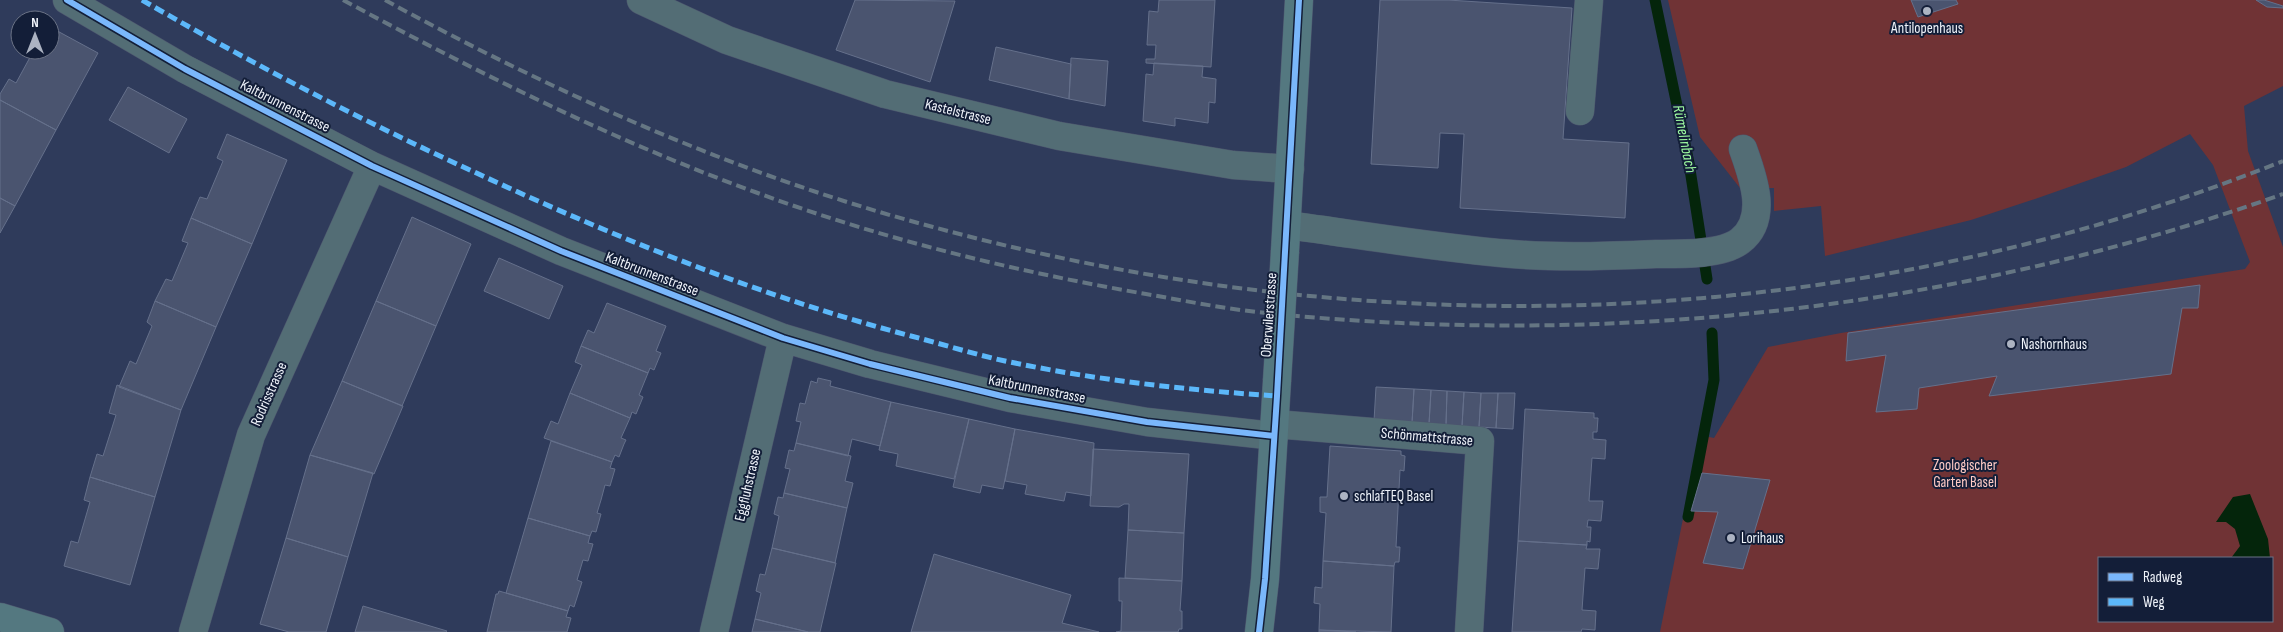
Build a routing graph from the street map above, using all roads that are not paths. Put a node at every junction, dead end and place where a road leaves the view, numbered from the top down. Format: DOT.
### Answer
graph roads {
  1 [pos="67,0"];
  2 [pos="641,0"];
  3 [pos="1299,0"];
  4 [pos="1589,0"];
  5 [pos="1580,111"];
  6 [pos="1743,150"];
  7 [pos="372,166"];
  8 [pos="1290,170"];
  9 [pos="1286,238"];
  10 [pos="783,338"];
  11 [pos="1274,430"];
  12 [pos="0,617"];
  13 [pos="50,632"];
  14 [pos="193,632"];
  15 [pos="714,632"];
  16 [pos="1259,632"];
  17 [pos="1469,632"];
  1 -- 7 [label="street, Kaltbrunnenstrasse"];
  2 -- 8 [label="street, Kastelstrasse"];
  3 -- 8 [label="main road, Oberwilerstrasse"];
  4 -- 5 [label="street"];
  6 -- 9 [label="street"];
  7 -- 10 [label="street, Kaltbrunnenstrasse"];
  7 -- 14 [label="street, Rodrisstrasse"];
  8 -- 9 [label="main road, Oberwilerstrasse"];
  9 -- 11 [label="main road, Oberwilerstrasse, bridge"];
  10 -- 11 [label="street, Kaltbrunnenstrasse"];
  10 -- 15 [label="street, Eggfluhstrasse"];
  11 -- 16 [label="main road, Oberwilerstrasse"];
  11 -- 17 [label="street, Schönmattstrasse"];
  12 -- 13 [label="main road"];
}
